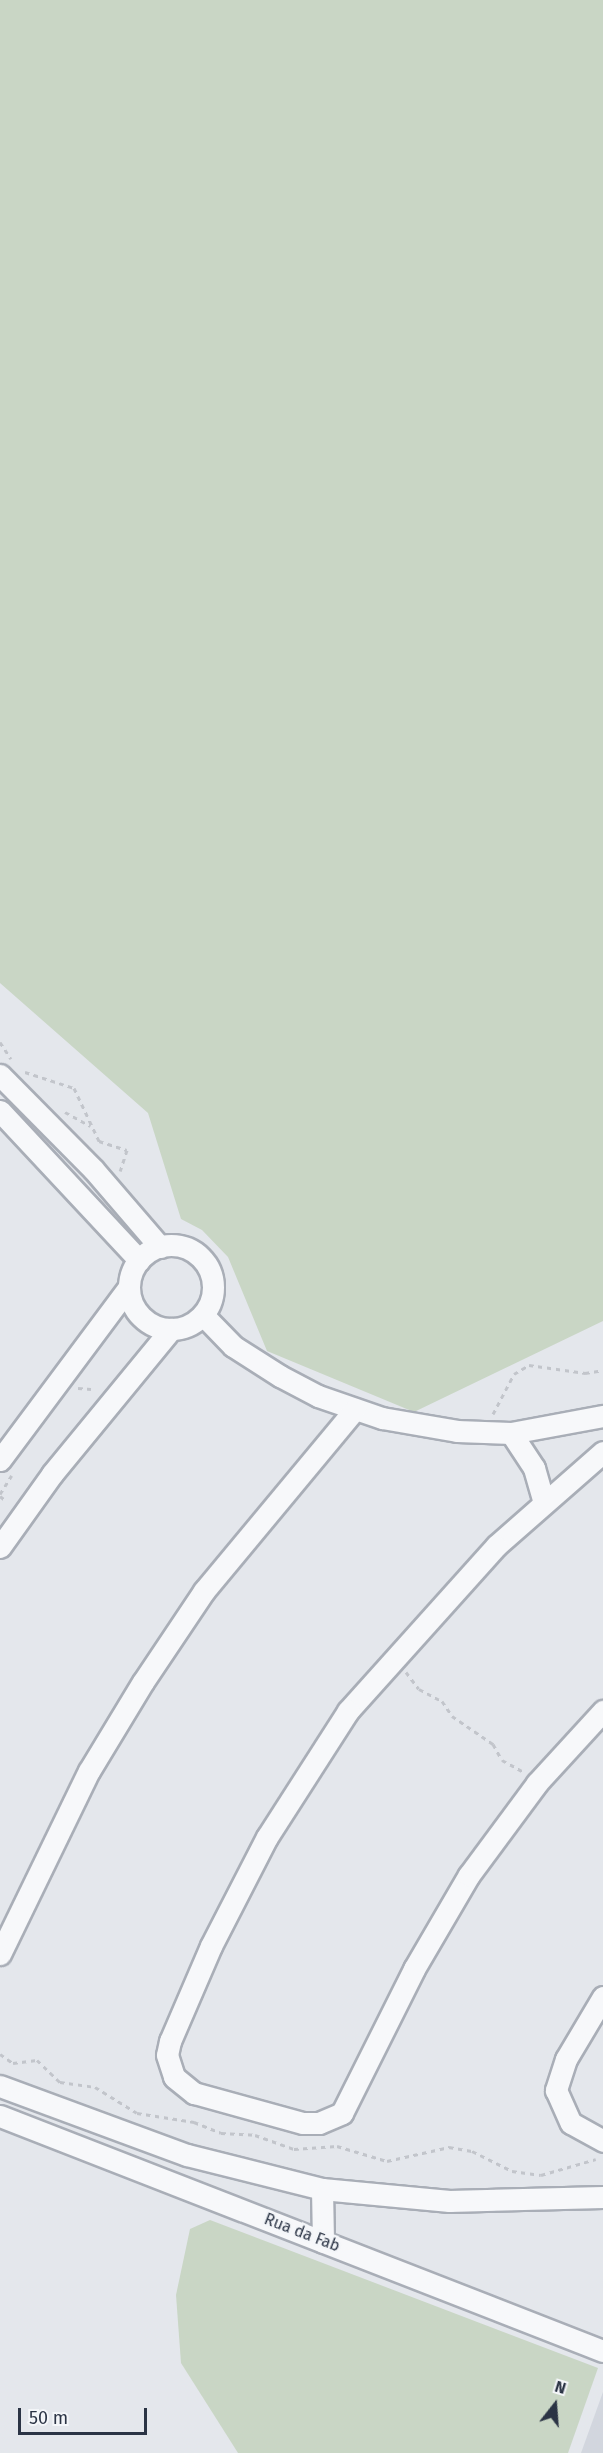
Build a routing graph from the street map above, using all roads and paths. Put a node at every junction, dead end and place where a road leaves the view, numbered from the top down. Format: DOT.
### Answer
graph roads {
  1 [pos="0,1042"];
  2 [pos="0,1075"];
  3 [pos="4,1122"];
  4 [pos="114,1192"];
  5 [pos="160,1246"];
  6 [pos="139,1260"];
  7 [pos="129,1287"];
  8 [pos="203,1315"];
  9 [pos="171,1329"];
  10 [pos="603,1370"];
  11 [pos="355,1409"];
  12 [pos="603,1416"];
  13 [pos="474,1432"];
  14 [pos="512,1433"];
  15 [pos="603,1452"];
  16 [pos="0,1460"];
  17 [pos="0,1496"];
  18 [pos="4,1500"];
  19 [pos="544,1503"];
  20 [pos="0,1547"];
  21 [pos="391,1662"];
  22 [pos="603,1711"];
  23 [pos="537,1783"];
  24 [pos="0,1954"];
  25 [pos="603,1997"];
  26 [pos="0,2086"];
  27 [pos="0,2116"];
  28 [pos="603,2141"];
  29 [pos="322,2188"];
  30 [pos="603,2197"];
  31 [pos="323,2242"];
  32 [pos="603,2351"];
  1 -- 4 [label="path"];
  2 -- 4 [label="street"];
  3 -- 6 [label="street"];
  4 -- 5 [label="street"];
  5 -- 6 [label="street"];
  5 -- 8 [label="street"];
  6 -- 7 [label="street"];
  7 -- 9 [label="street"];
  7 -- 16 [label="street"];
  8 -- 9 [label="street"];
  8 -- 11 [label="street"];
  9 -- 20 [label="street"];
  10 -- 13 [label="path"];
  11 -- 13 [label="street"];
  11 -- 24 [label="street"];
  12 -- 14 [label="street"];
  13 -- 14 [label="street"];
  14 -- 19 [label="street"];
  15 -- 19 [label="street"];
  17 -- 18 [label="path"];
  19 -- 21 [label="street"];
  21 -- 23 [label="path"];
  21 -- 23 [label="street"];
  22 -- 23 [label="street"];
  25 -- 28 [label="street"];
  26 -- 29 [label="street"];
  27 -- 31 [label="street, Rua da Fab"];
  29 -- 30 [label="street"];
  29 -- 31 [label="street"];
  31 -- 32 [label="street, Rua da Fab"];
}
